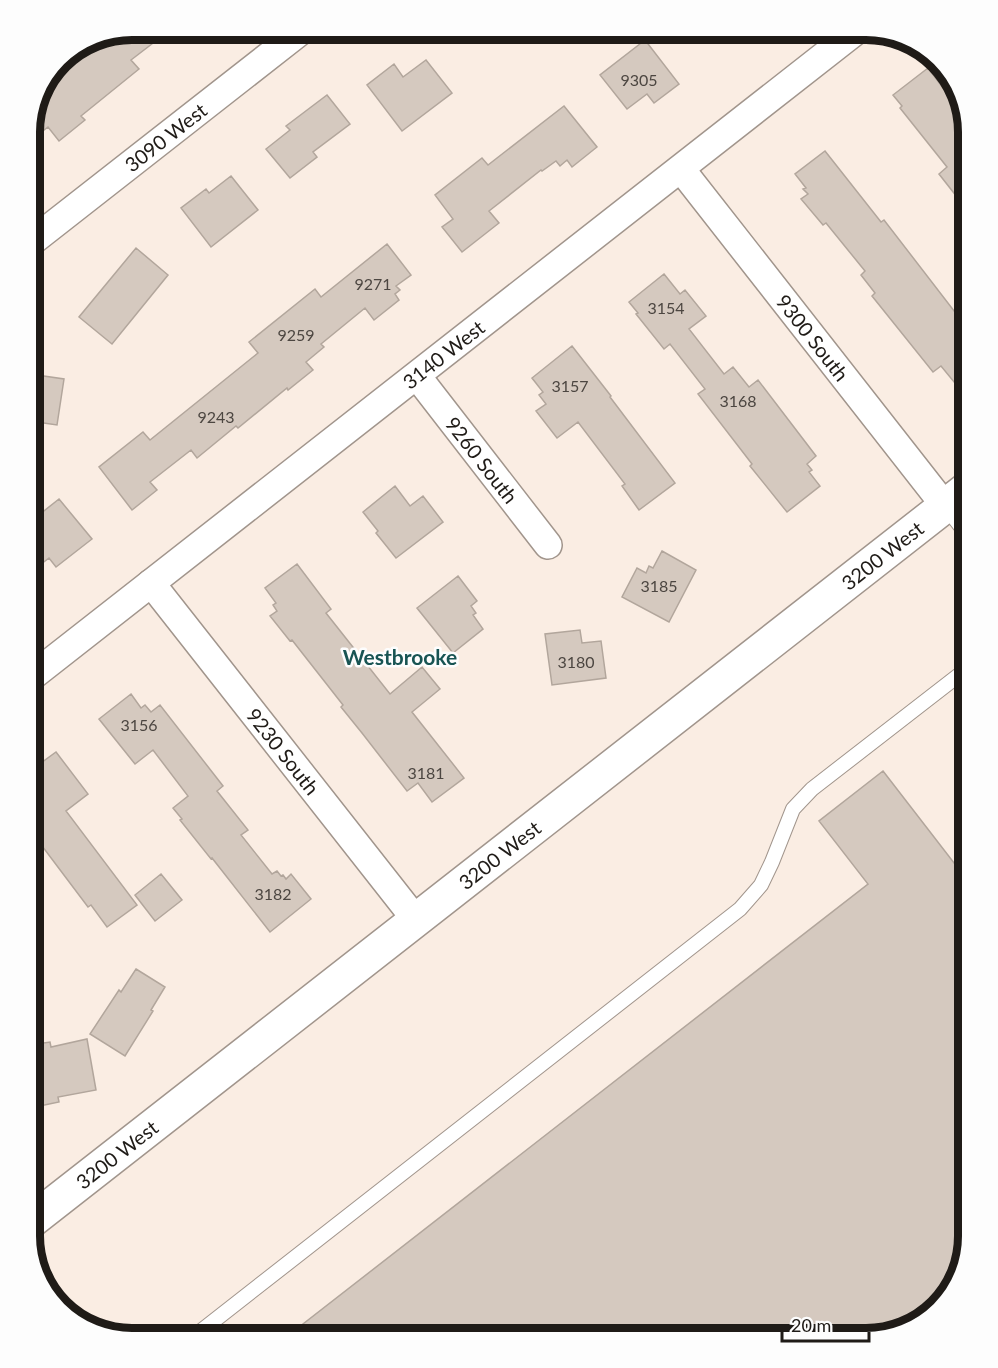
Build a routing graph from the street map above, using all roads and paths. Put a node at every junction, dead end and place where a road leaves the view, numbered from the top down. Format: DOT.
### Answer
graph roads {
  1 [pos="289,40"];
  2 [pos="843,41"];
  3 [pos="681,169"];
  4 [pos="41,234"];
  5 [pos="417,376"];
  6 [pos="956,497"];
  7 [pos="548,545"];
  8 [pos="152,583"];
  9 [pos="41,670"];
  10 [pos="958,676"];
  11 [pos="416,920"];
  12 [pos="40,1214"];
  13 [pos="206,1327"];
  1 -- 4 [label="street, 3090 West"];
  2 -- 3 [label="street, 3140 West"];
  3 -- 5 [label="street, 3140 West"];
  3 -- 6 [label="street, 9300 South"];
  5 -- 7 [label="street, 9260 South"];
  5 -- 8 [label="street, 3140 West"];
  6 -- 11 [label="street, 3200 West"];
  8 -- 9 [label="street, 3140 West"];
  8 -- 11 [label="street, 9230 South"];
  10 -- 13 [label="lane"];
  11 -- 12 [label="street, 3200 West"];
}
